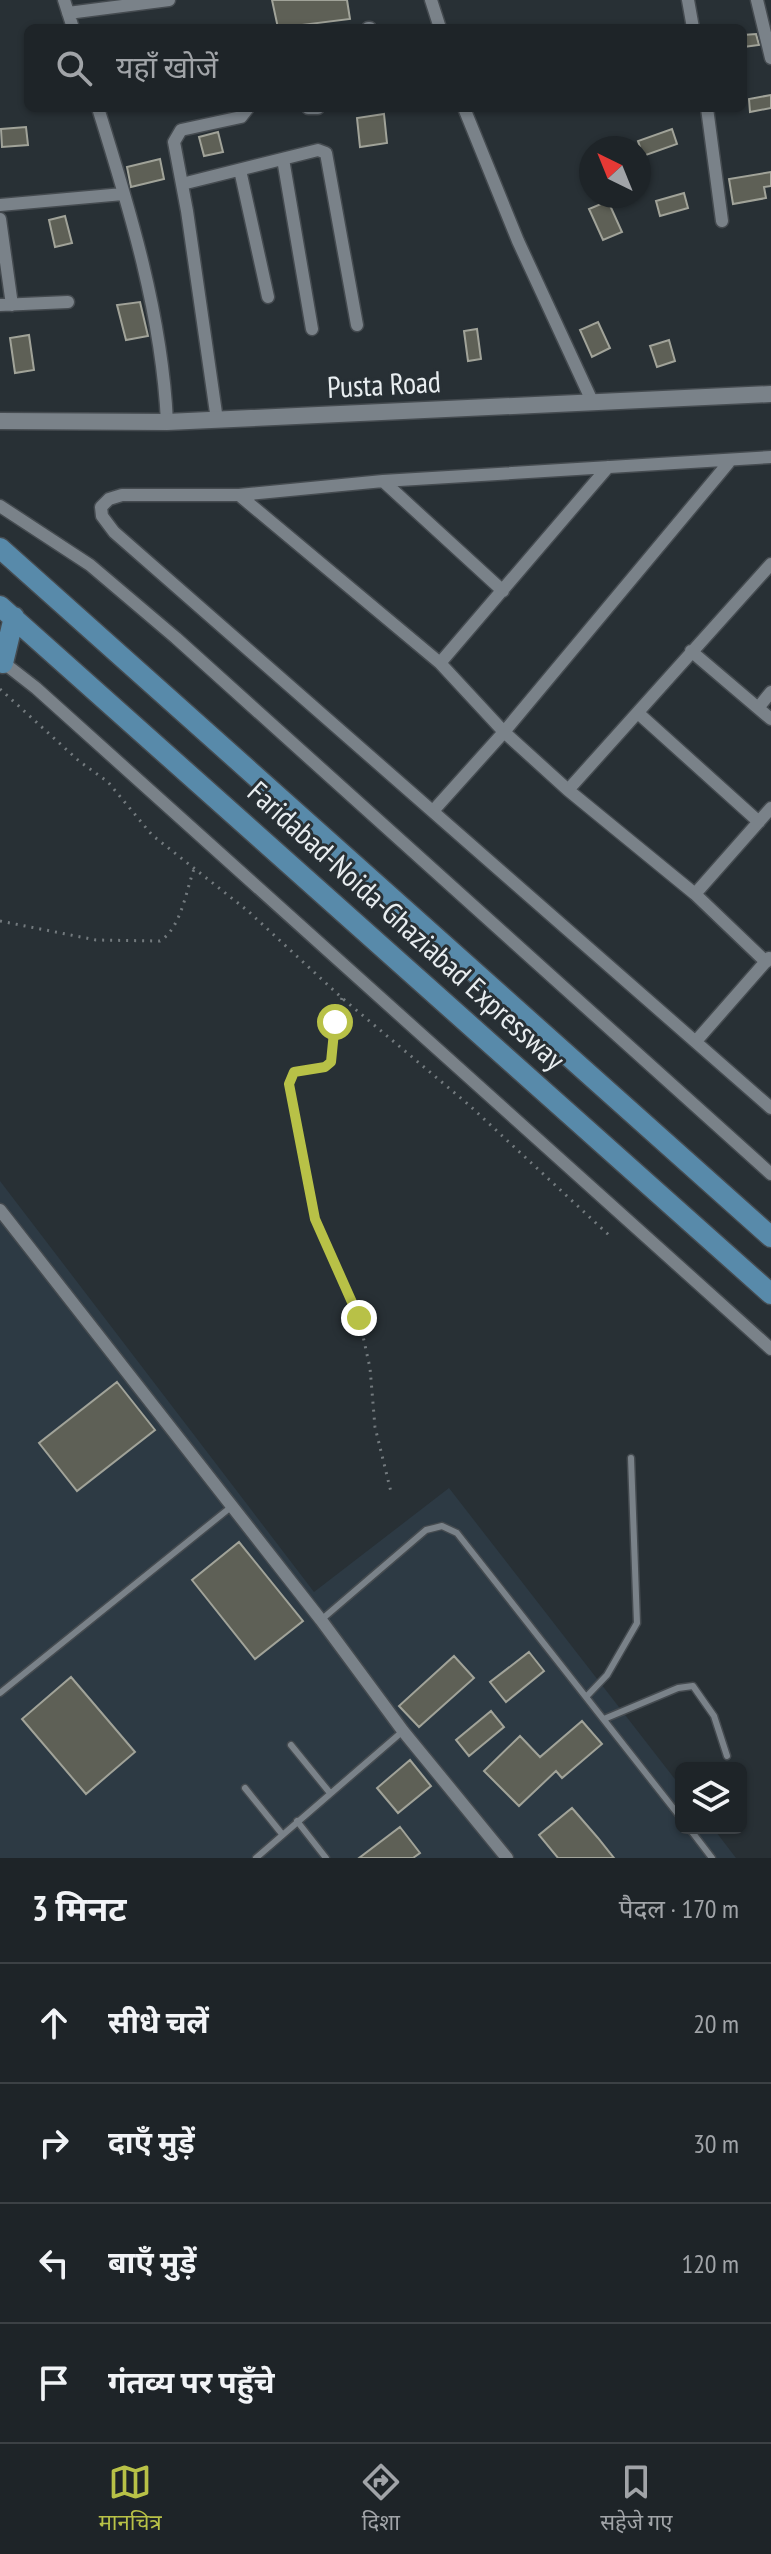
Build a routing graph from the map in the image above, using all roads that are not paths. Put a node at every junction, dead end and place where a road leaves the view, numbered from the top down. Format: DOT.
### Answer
graph roads {
  1 [pos="64,0"];
  2 [pos="169,0"];
  3 [pos="431,0"];
  4 [pos="688,0"];
  5 [pos="757,0"];
  6 [pos="68,13"];
  7 [pos="72,24"];
  8 [pos="439,24"];
  9 [pos="692,24"];
  10 [pos="771,58"];
  11 [pos="99,112"];
  12 [pos="245,112"];
  13 [pos="466,112"];
  14 [pos="708,112"];
  15 [pos="283,159"];
  16 [pos="240,170"];
  17 [pos="182,184"];
  18 [pos="123,194"];
  19 [pos="0,205"];
  20 [pos="0,219"];
  21 [pos="722,221"];
  22 [pos="268,297"];
  23 [pos="68,302"];
  24 [pos="6,305"];
  25 [pos="357,325"];
  26 [pos="312,329"];
  27 [pos="771,394"];
  28 [pos="592,401"];
  29 [pos="217,420"];
  30 [pos="0,421"];
  31 [pos="167,422"];
  32 [pos="771,457"];
  33 [pos="730,461"];
  34 [pos="608,467"];
  35 [pos="383,481"];
  36 [pos="239,495"];
  37 [pos="3,510"];
  38 [pos="0,548"];
  39 [pos="771,564"];
  40 [pos="503,591"];
  41 [pos="7,611"];
  42 [pos="691,651"];
  43 [pos="2,662"];
  44 [pos="440,663"];
  45 [pos="771,692"];
  46 [pos="758,708"];
  47 [pos="638,713"];
  48 [pos="771,719"];
  49 [pos="504,732"];
  50 [pos="568,790"];
  51 [pos="771,808"];
  52 [pos="433,811"];
  53 [pos="759,822"];
  54 [pos="695,894"];
  55 [pos="769,959"];
  56 [pos="697,1040"];
  57 [pos="771,1108"];
  58 [pos="771,1174"];
  59 [pos="0,1210"];
  60 [pos="771,1237"];
  61 [pos="771,1294"];
  62 [pos="771,1349"];
  63 [pos="631,1458"];
  64 [pos="231,1506"];
  65 [pos="321,1620"];
  66 [pos="0,1682"];
  67 [pos="3,1691"];
  68 [pos="587,1696"];
  69 [pos="604,1719"];
  70 [pos="403,1731"];
  71 [pos="291,1745"];
  72 [pos="727,1756"];
  73 [pos="245,1788"];
  74 [pos="330,1793"];
  75 [pos="675,1810"];
  76 [pos="297,1821"];
  77 [pos="282,1834"];
  78 [pos="694,1834"];
  79 [pos="256,1858"];
  80 [pos="326,1858"];
  81 [pos="507,1858"];
  82 [pos="712,1858"];
  1 -- 6 [label="street"];
  2 -- 6 [label="street"];
  3 -- 8 [label="street"];
  4 -- 9 [label="street"];
  5 -- 10 [label="street"];
  6 -- 7 [label="street"];
  11 -- 18 [label="street"];
  12 -- 17 [label="street"];
  13 -- 28 [label="street"];
  14 -- 21 [label="street"];
  15 -- 16 [label="street"];
  15 -- 25 [label="street"];
  15 -- 26 [label="street"];
  16 -- 17 [label="street"];
  16 -- 22 [label="street"];
  17 -- 29 [label="street"];
  18 -- 19 [label="street"];
  18 -- 31 [label="street"];
  20 -- 24 [label="street"];
  23 -- 24 [label="street"];
  27 -- 28 [label="street, Pusta Road"];
  28 -- 29 [label="street, Pusta Road"];
  29 -- 31 [label="street, Pusta Road"];
  30 -- 31 [label="street, Pusta Road"];
  32 -- 33 [label="street"];
  33 -- 34 [label="street"];
  33 -- 49 [label="street"];
  34 -- 35 [label="street"];
  34 -- 40 [label="street"];
  35 -- 36 [label="street"];
  35 -- 40 [label="street"];
  36 -- 44 [label="street"];
  36 -- 52 [label="street"];
  37 -- 58 [label="street"];
  38 -- 60 [label="main road, Faridabad-Noida-Ghaziabad Expressway"];
  39 -- 42 [label="street"];
  40 -- 44 [label="street"];
  41 -- 43 [label="main road"];
  41 -- 61 [label="main road, Faridabad-Noida-Ghaziabad Expressway"];
  42 -- 46 [label="street"];
  42 -- 47 [label="street"];
  43 -- 62 [label="street"];
  44 -- 49 [label="street"];
  45 -- 46 [label="street"];
  46 -- 48 [label="street"];
  47 -- 50 [label="street"];
  47 -- 53 [label="street"];
  49 -- 50 [label="street"];
  49 -- 52 [label="street"];
  50 -- 54 [label="street"];
  51 -- 53 [label="street"];
  52 -- 56 [label="street"];
  53 -- 54 [label="street"];
  54 -- 55 [label="street"];
  55 -- 56 [label="street"];
  56 -- 57 [label="street"];
  59 -- 64 [label="street"];
  63 -- 68 [label="lane"];
  64 -- 65 [label="street"];
  64 -- 67 [label="lane"];
  65 -- 68 [label="lane"];
  65 -- 70 [label="street"];
  66 -- 67 [label="lane"];
  68 -- 69 [label="lane"];
  69 -- 72 [label="lane"];
  69 -- 75 [label="lane"];
  70 -- 74 [label="lane"];
  70 -- 81 [label="street"];
  71 -- 74 [label="lane"];
  73 -- 77 [label="lane"];
  74 -- 76 [label="lane"];
  76 -- 77 [label="lane"];
  76 -- 80 [label="lane"];
  77 -- 79 [label="lane"];
  78 -- 82 [label="lane"];
}
